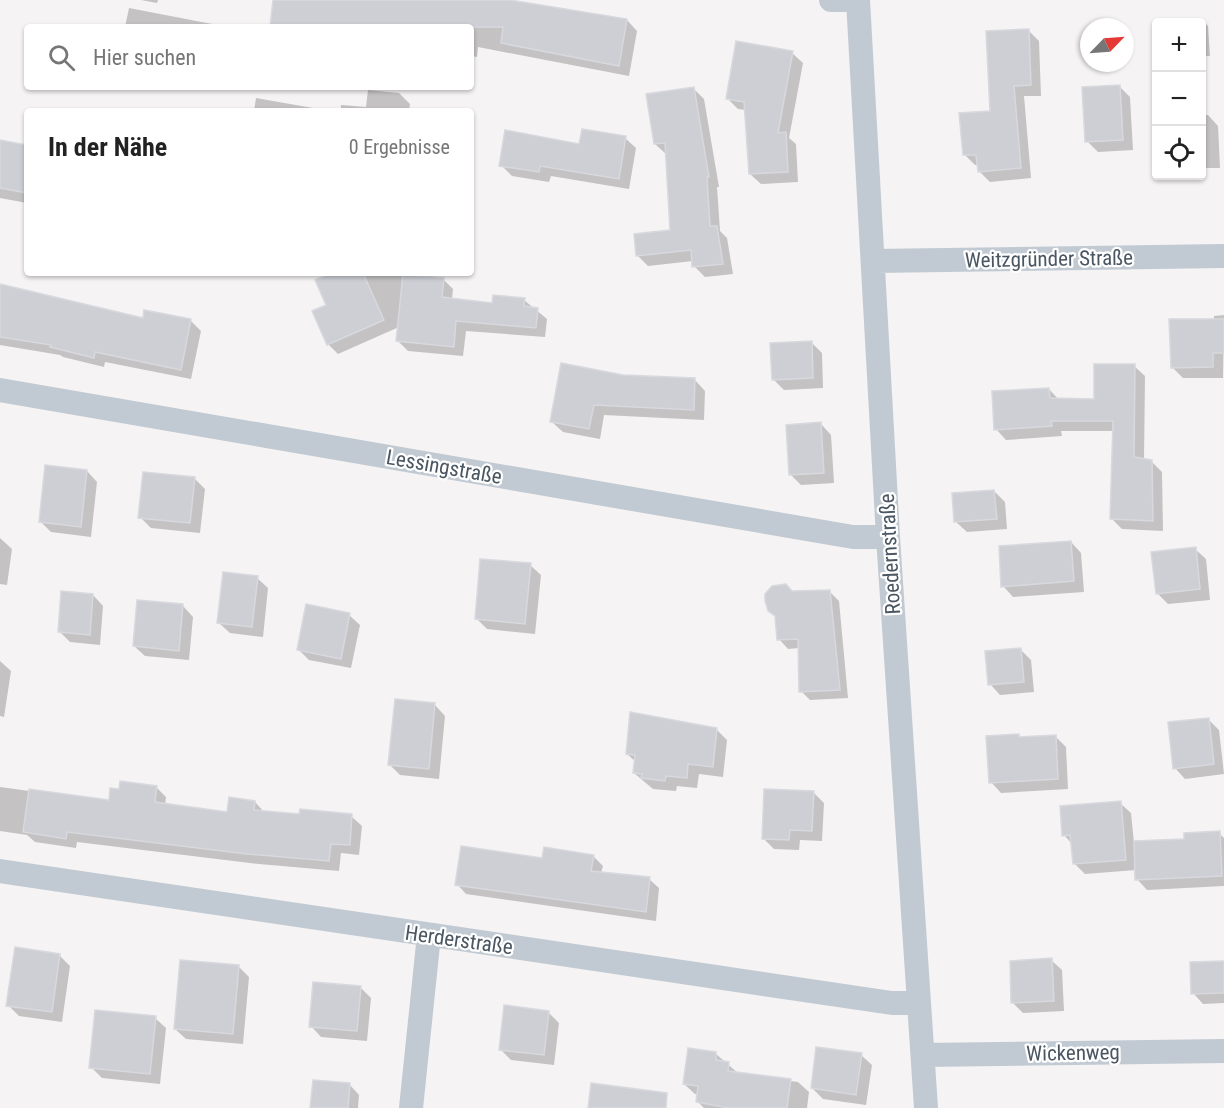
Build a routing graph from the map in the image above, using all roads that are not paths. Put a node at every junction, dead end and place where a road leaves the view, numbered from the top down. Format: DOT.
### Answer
graph roads {
  1 [pos="831,0"];
  2 [pos="858,0"];
  3 [pos="1224,256"];
  4 [pos="873,261"];
  5 [pos="0,390"];
  6 [pos="888,537"];
  7 [pos="0,871"];
  8 [pos="429,935"];
  9 [pos="919,1003"];
  10 [pos="1224,1051"];
  11 [pos="923,1055"];
  12 [pos="411,1108"];
  13 [pos="926,1108"];
  1 -- 2 [label="street"];
  2 -- 4 [label="street, Roedernstraße"];
  3 -- 4 [label="street, Weitzgründer Straße"];
  4 -- 6 [label="street, Roedernstraße"];
  5 -- 6 [label="street, Lessingstraße"];
  6 -- 9 [label="street, Roedernstraße"];
  7 -- 8 [label="street, Herderstraße"];
  8 -- 9 [label="street, Herderstraße"];
  8 -- 12 [label="street"];
  9 -- 11 [label="street, Roedernstraße"];
  10 -- 11 [label="street, Wickenweg"];
  11 -- 13 [label="street, Roedernstraße"];
}
